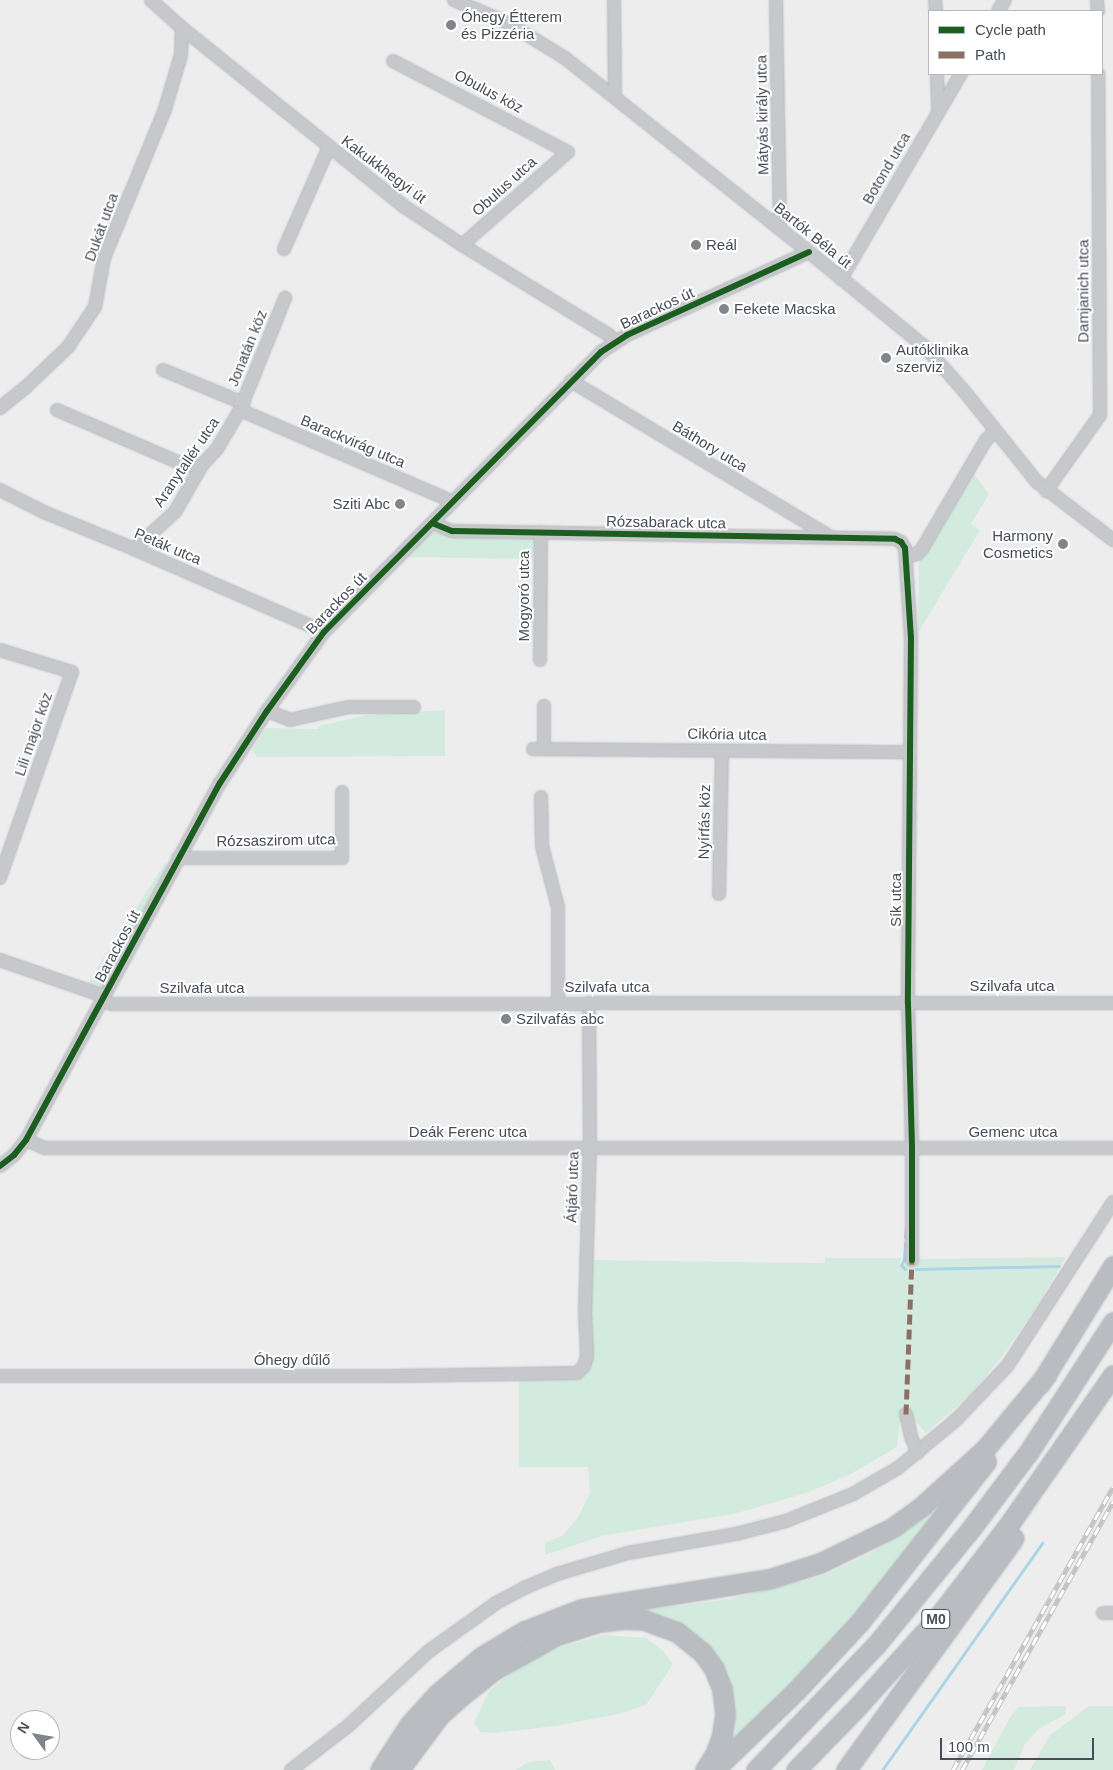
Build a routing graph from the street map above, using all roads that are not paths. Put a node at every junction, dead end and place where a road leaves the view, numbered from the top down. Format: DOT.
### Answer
graph roads {
  1 [pos="151,0"];
  2 [pos="454,0"];
  3 [pos="614,0"];
  4 [pos="776,0"];
  5 [pos="182,28"];
  6 [pos="393,61"];
  7 [pos="937,75"];
  8 [pos="960,75"];
  9 [pos="1098,75"];
  10 [pos="615,97"];
  11 [pos="938,111"];
  12 [pos="329,148"];
  13 [pos="568,152"];
  14 [pos="780,229"];
  15 [pos="462,245"];
  16 [pos="284,250"];
  17 [pos="809,252"];
  18 [pos="841,278"];
  19 [pos="285,298"];
  20 [pos="615,341"];
  21 [pos="163,370"];
  22 [pos="571,381"];
  23 [pos="241,406"];
  24 [pos="0,408"];
  25 [pos="57,410"];
  26 [pos="995,431"];
  27 [pos="202,465"];
  28 [pos="0,490"];
  29 [pos="1046,491"];
  30 [pos="451,504"];
  31 [pos="432,523"];
  32 [pos="540,532"];
  33 [pos="833,538"];
  34 [pos="1113,540"];
  35 [pos="901,542"];
  36 [pos="134,549"];
  37 [pos="906,557"];
  38 [pos="324,632"];
  39 [pos="0,650"];
  40 [pos="540,660"];
  41 [pos="544,706"];
  42 [pos="414,707"];
  43 [pos="267,711"];
  44 [pos="722,751"];
  45 [pos="908,752"];
  46 [pos="342,792"];
  47 [pos="541,797"];
  48 [pos="178,858"];
  49 [pos="0,878"];
  50 [pos="719,894"];
  51 [pos="0,960"];
  52 [pos="103,998"];
  53 [pos="908,1003"];
  54 [pos="1113,1003"];
  55 [pos="558,1004"];
  56 [pos="590,1004"];
  57 [pos="26,1140"];
  58 [pos="590,1148"];
  59 [pos="912,1148"];
  60 [pos="1113,1148"];
  61 [pos="0,1166"];
  62 [pos="1113,1202"];
  63 [pos="912,1260"];
  64 [pos="1113,1266"];
  65 [pos="1113,1322"];
  66 [pos="582,1369"];
  67 [pos="1047,1374"];
  68 [pos="1113,1375"];
  69 [pos="0,1376"];
  70 [pos="906,1414"];
  71 [pos="918,1453"];
  72 [pos="1060,1454"];
  73 [pos="291,1770"];
  74 [pos="380,1770"];
  75 [pos="399,1770"];
  76 [pos="705,1770"];
  77 [pos="714,1770"];
  78 [pos="756,1770"];
  79 [pos="796,1770"];
  80 [pos="846,1770"];
  1 -- 5 [label="street, Kakukkhegyi út"];
  2 -- 10 [label="street, Bartók Béla út"];
  3 -- 10 [label="street"];
  4 -- 14 [label="street, Mátyás király utca"];
  5 -- 12 [label="street, Kakukkhegyi út"];
  5 -- 24 [label="street, Dukát utca"];
  6 -- 13 [label="street, Obulus köz"];
  7 -- 11 [label="street"];
  8 -- 11 [label="street, Botond utca"];
  9 -- 29 [label="street, Damjanich utca"];
  10 -- 14 [label="street, Bartók Béla út"];
  11 -- 18 [label="street, Botond utca"];
  12 -- 15 [label="street, Kakukkhegyi út"];
  12 -- 16 [label="street"];
  13 -- 15 [label="street, Obulus utca"];
  14 -- 17 [label="street, Bartók Béla út"];
  15 -- 20 [label="street, Kakukkhegyi út"];
  17 -- 18 [label="street, Bartók Béla út"];
  17 -- 20 [label="street, Barackos út"];
  18 -- 26 [label="street, Bartók Béla út"];
  19 -- 23 [label="street, Jonatán köz"];
  20 -- 22 [label="street, Barackos út"];
  21 -- 23 [label="street, Barackvirág utca"];
  22 -- 30 [label="street, Barackos út"];
  22 -- 33 [label="street, Báthory utca"];
  23 -- 27 [label="street, Aranytallér utca"];
  23 -- 30 [label="street, Barackvirág utca"];
  25 -- 27 [label="street"];
  26 -- 29 [label="street, Bartók Béla út"];
  26 -- 37 [label="street"];
  27 -- 36 [label="street, Aranytallér utca"];
  28 -- 36 [label="street, Peták utca"];
  29 -- 34 [label="street, Bartók Béla út"];
  30 -- 31 [label="street, Barackos út"];
  31 -- 32 [label="street, Rózsabarack utca"];
  31 -- 38 [label="street, Barackos út"];
  32 -- 33 [label="street, Rózsabarack utca"];
  32 -- 40 [label="street, Mogyoró utca"];
  33 -- 35 [label="street, Rózsabarack utca"];
  35 -- 37 [label="street, Sík utca"];
  36 -- 38 [label="street, Peták utca"];
  37 -- 45 [label="street, Sík utca"];
  38 -- 43 [label="street, Barackos út"];
  39 -- 49 [label="street, Lili major köz"];
  41 -- 44 [label="street, Cikória utca"];
  42 -- 43 [label="street"];
  43 -- 48 [label="street, Barackos út"];
  44 -- 45 [label="street, Cikória utca"];
  44 -- 50 [label="street, Nyírfás köz"];
  45 -- 53 [label="street, Sík utca"];
  46 -- 48 [label="street, Rózsaszirom utca"];
  47 -- 55 [label="street"];
  48 -- 52 [label="street, Barackos út"];
  51 -- 52 [label="street, Szilvafa utca"];
  52 -- 55 [label="street, Szilvafa utca"];
  52 -- 57 [label="street, Barackos út"];
  53 -- 54 [label="street, Szilvafa utca"];
  53 -- 56 [label="street, Szilvafa utca"];
  53 -- 59 [label="street, Sík utca"];
  55 -- 56 [label="street, Szilvafa utca"];
  56 -- 58 [label="street, Átjáró utca"];
  57 -- 58 [label="street, Deák Ferenc utca"];
  57 -- 61 [label="street, Barackos út"];
  58 -- 59 [label="street, Deák Ferenc utca"];
  58 -- 66 [label="street, Átjáró utca"];
  59 -- 60 [label="street, Gemenc utca"];
  59 -- 63 [label="street, Sík utca"];
  62 -- 71 [label="street"];
  64 -- 67 [label="highway"];
  65 -- 78 [label="highway, M0"];
  66 -- 69 [label="street, Óhegy dűlő"];
  67 -- 74 [label="highway"];
  67 -- 77 [label="highway"];
  68 -- 72 [label="highway, M0"];
  70 -- 71 [label="street"];
  71 -- 73 [label="street"];
  72 -- 79 [label="highway, M0"];
  72 -- 80 [label="highway"];
  75 -- 76 [label="highway"];
}
